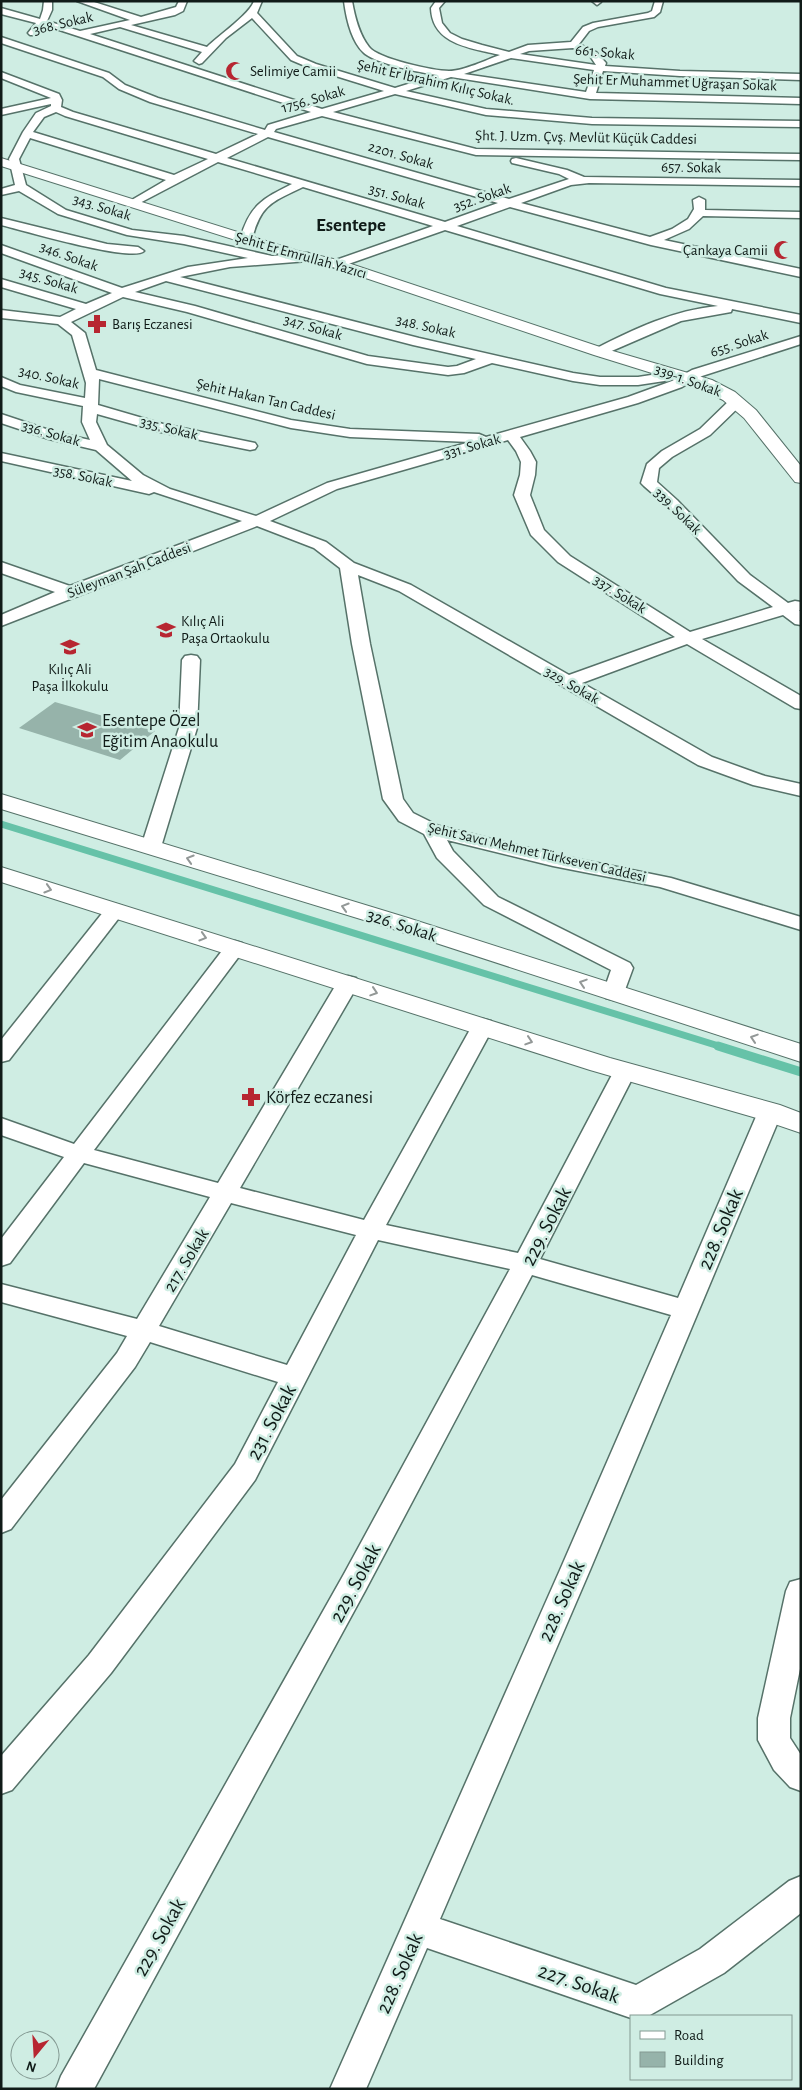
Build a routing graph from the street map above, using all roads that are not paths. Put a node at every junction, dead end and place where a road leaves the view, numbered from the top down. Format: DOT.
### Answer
graph roads {
  1 [pos="48,1"];
  2 [pos="81,1"];
  3 [pos="183,1"];
  4 [pos="258,1"];
  5 [pos="348,1"];
  6 [pos="659,1"];
  7 [pos="440,2"];
  8 [pos="22,5"];
  9 [pos="1,11"];
  10 [pos="252,13"];
  11 [pos="140,20"];
  12 [pos="42,22"];
  13 [pos="120,24"];
  14 [pos="80,34"];
  15 [pos="64,37"];
  16 [pos="1,40"];
  17 [pos="38,43"];
  18 [pos="574,46"];
  19 [pos="21,47"];
  20 [pos="1,52"];
  21 [pos="209,52"];
  22 [pos="510,55"];
  23 [pos="598,68"];
  24 [pos="192,69"];
  25 [pos="1,75"];
  26 [pos="446,75"];
  27 [pos="801,77"];
  28 [pos="395,91"];
  29 [pos="590,96"];
  30 [pos="801,96"];
  31 [pos="801,101"];
  32 [pos="56,104"];
  33 [pos="320,112"];
  34 [pos="4,116"];
  35 [pos="783,121"];
  36 [pos="801,124"];
  37 [pos="26,131"];
  38 [pos="268,133"];
  39 [pos="476,152"];
  40 [pos="214,158"];
  41 [pos="1,162"];
  42 [pos="16,167"];
  43 [pos="798,170"];
  44 [pos="175,178"];
  45 [pos="581,180"];
  46 [pos="693,182"];
  47 [pos="300,184"];
  48 [pos="22,187"];
  49 [pos="1,192"];
  50 [pos="510,203"];
  51 [pos="134,204"];
  52 [pos="700,213"];
  53 [pos="801,215"];
  54 [pos="1,221"];
  55 [pos="445,226"];
  56 [pos="246,239"];
  57 [pos="651,241"];
  58 [pos="1,249"];
  59 [pos="138,251"];
  60 [pos="308,257"];
  61 [pos="274,260"];
  62 [pos="337,264"];
  63 [pos="801,273"];
  64 [pos="167,276"];
  65 [pos="1,283"];
  66 [pos="126,294"];
  67 [pos="744,308"];
  68 [pos="88,309"];
  69 [pos="1,314"];
  70 [pos="801,319"];
  71 [pos="62,321"];
  72 [pos="801,340"];
  73 [pos="600,352"];
  74 [pos="492,358"];
  75 [pos="90,373"];
  76 [pos="684,376"];
  77 [pos="1,381"];
  78 [pos="736,402"];
  79 [pos="90,405"];
  80 [pos="1,418"];
  81 [pos="504,437"];
  82 [pos="250,446"];
  83 [pos="101,448"];
  84 [pos="1,457"];
  85 [pos="801,478"];
  86 [pos="165,492"];
  87 [pos="257,521"];
  88 [pos="348,566"];
  89 [pos="1,567"];
  90 [pos="70,592"];
  91 [pos="793,606"];
  92 [pos="801,620"];
  93 [pos="1,621"];
  94 [pos="688,638"];
  95 [pos="191,660"];
  96 [pos="568,682"];
  97 [pos="801,704"];
  98 [pos="801,790"];
  99 [pos="1,801"];
  100 [pos="432,830"];
  101 [pos="151,847"];
  102 [pos="4,879"];
  103 [pos="115,910"];
  104 [pos="801,924"];
  105 [pos="235,947"];
  106 [pos="348,983"];
  107 [pos="614,993"];
  108 [pos="483,1026"];
  109 [pos="801,1053"];
  110 [pos="1,1055"];
  111 [pos="626,1071"];
  112 [pos="770,1112"];
  113 [pos="801,1124"];
  114 [pos="1,1126"];
  115 [pos="80,1154"];
  116 [pos="226,1193"];
  117 [pos="371,1230"];
  118 [pos="1,1257"];
  119 [pos="527,1264"];
  120 [pos="1,1293"];
  121 [pos="686,1310"];
  122 [pos="144,1331"];
  123 [pos="294,1377"];
  124 [pos="1,1521"];
  125 [pos="801,1591"];
  126 [pos="801,1777"];
  127 [pos="1,1780"];
  128 [pos="801,1892"];
  129 [pos="418,1928"];
  130 [pos="74,2089"];
  131 [pos="348,2089"];
  1 -- 12 [label="street"];
  2 -- 11 [label="street"];
  3 -- 11 [label="street, 368. Sokak"];
  4 -- 10 [label="street"];
  5 -- 26 [label="street, Şehit Er Muhammet Uğraşan Sokak"];
  6 -- 18 [label="street"];
  7 -- 22 [label="street, 661. Sokak"];
  8 -- 9 [label="street"];
  9 -- 12 [label="street, Şht. J. Uzm. Çvş. Mevlüt Küçük Caddesi"];
  10 -- 21 [label="street"];
  10 -- 28 [label="street, Şehit Er İbrahim Kılıç Sokak."];
  11 -- 13 [label="street, 368. Sokak"];
  12 -- 14 [label="street, Şht. J. Uzm. Çvş. Mevlüt Küçük Caddesi"];
  12 -- 19 [label="street"];
  13 -- 14 [label="street, 368. Sokak"];
  13 -- 21 [label="street"];
  14 -- 15 [label="street, 368. Sokak"];
  14 -- 24 [label="street, Şht. J. Uzm. Çvş. Mevlüt Küçük Caddesi"];
  16 -- 19 [label="street, 2201. Sokak"];
  17 -- 19 [label="street, 368. Sokak"];
  18 -- 22 [label="street, 1756. Sokak"];
  18 -- 23 [label="street"];
  19 -- 20 [label="street, 368. Sokak"];
  19 -- 38 [label="street, 2201. Sokak"];
  21 -- 24 [label="street"];
  22 -- 23 [label="street, 661. Sokak"];
  22 -- 26 [label="street, 1756. Sokak"];
  23 -- 27 [label="street, 661. Sokak"];
  23 -- 29 [label="street"];
  24 -- 33 [label="street, Şht. J. Uzm. Çvş. Mevlüt Küçük Caddesi"];
  25 -- 32 [label="street, 351. Sokak"];
  26 -- 28 [label="street, 1756. Sokak"];
  26 -- 29 [label="street, Şehit Er Muhammet Uğraşan Sokak"];
  28 -- 33 [label="street, 1756. Sokak"];
  28 -- 35 [label="street, Şehit Er İbrahim Kılıç Sokak."];
  29 -- 35 [label="street, Şehit Er Muhammet Uğraşan Sokak"];
  30 -- 35 [label="street"];
  31 -- 35 [label="street, Şehit Er Muhammet Uğraşan Sokak"];
  32 -- 34 [label="street"];
  32 -- 37 [label="street"];
  32 -- 40 [label="street, 351. Sokak"];
  33 -- 38 [label="street, 1756. Sokak"];
  33 -- 39 [label="street, Şht. J. Uzm. Çvş. Mevlüt Küçük Caddesi"];
  35 -- 36 [label="street, Şehit Er İbrahim Kılıç Sokak."];
  35 -- 43 [label="street"];
  37 -- 42 [label="street"];
  37 -- 44 [label="street"];
  38 -- 40 [label="street, 1756. Sokak"];
  38 -- 50 [label="street, 2201. Sokak"];
  39 -- 43 [label="street, Şht. J. Uzm. Çvş. Mevlüt Küçük Caddesi"];
  39 -- 45 [label="street"];
  40 -- 44 [label="street, 1756. Sokak"];
  40 -- 47 [label="street, 351. Sokak"];
  41 -- 42 [label="street, Şehit Er Emrullah Yazıcı"];
  42 -- 48 [label="street"];
  42 -- 51 [label="street, Şehit Er Emrullah Yazıcı"];
  43 -- 46 [label="street, 657. Sokak"];
  44 -- 51 [label="street, 1756. Sokak"];
  45 -- 46 [label="street, 657. Sokak"];
  45 -- 50 [label="street, 352. Sokak"];
  46 -- 52 [label="street"];
  47 -- 55 [label="street, 351. Sokak"];
  47 -- 56 [label="street"];
  48 -- 49 [label="street"];
  48 -- 61 [label="street, 343. Sokak"];
  50 -- 55 [label="street, 352. Sokak"];
  50 -- 57 [label="street, 2201. Sokak"];
  51 -- 56 [label="street, Şehit Er Emrullah Yazıcı"];
  52 -- 53 [label="street"];
  52 -- 57 [label="street"];
  54 -- 59 [label="street"];
  55 -- 62 [label="street, 352. Sokak"];
  55 -- 67 [label="street, 351. Sokak"];
  56 -- 60 [label="street, Şehit Er Emrullah Yazıcı"];
  57 -- 63 [label="street, 2201. Sokak"];
  58 -- 66 [label="street, 346. Sokak"];
  60 -- 61 [label="street, 343. Sokak"];
  60 -- 62 [label="street, Şehit Er Emrullah Yazıcı"];
  61 -- 64 [label="street, 343. Sokak"];
  62 -- 73 [label="street, Şehit Er Emrullah Yazıcı"];
  64 -- 66 [label="street, 343. Sokak"];
  64 -- 74 [label="street, 348. Sokak"];
  65 -- 68 [label="street, 345. Sokak"];
  66 -- 68 [label="street, 343. Sokak"];
  66 -- 74 [label="street, 347. Sokak"];
  67 -- 70 [label="street, 351. Sokak"];
  67 -- 73 [label="street"];
  68 -- 71 [label="street, 343. Sokak"];
  69 -- 71 [label="street"];
  71 -- 75 [label="street"];
  72 -- 76 [label="street, 655. Sokak"];
  73 -- 76 [label="street, 339-1. Sokak"];
  74 -- 76 [label="street, 348. Sokak"];
  75 -- 79 [label="street"];
  75 -- 81 [label="street, Şehit Hakan Tan Caddesi"];
  76 -- 78 [label="street, 339-1. Sokak"];
  76 -- 81 [label="street, 331. Sokak"];
  77 -- 79 [label="street, 340. Sokak"];
  78 -- 85 [label="street, 339-1. Sokak"];
  78 -- 91 [label="street, 339. Sokak"];
  79 -- 82 [label="street, 335. Sokak"];
  79 -- 83 [label="street"];
  80 -- 83 [label="street, 336. Sokak"];
  81 -- 87 [label="street, 331. Sokak"];
  81 -- 94 [label="street, 337. Sokak"];
  83 -- 86 [label="street"];
  84 -- 86 [label="street, 358. Sokak"];
  86 -- 87 [label="street"];
  87 -- 88 [label="street"];
  87 -- 90 [label="street, Süleyman Şah Caddesi"];
  88 -- 96 [label="street, 329. Sokak"];
  88 -- 100 [label="street, Şehit Savcı Mehmet Türkseven Caddesi"];
  89 -- 90 [label="street"];
  90 -- 93 [label="street, Süleyman Şah Caddesi"];
  91 -- 92 [label="street, 339. Sokak"];
  91 -- 94 [label="street"];
  94 -- 96 [label="street"];
  94 -- 97 [label="street, 337. Sokak"];
  95 -- 101 [label="street"];
  96 -- 98 [label="street, 329. Sokak"];
  99 -- 101 [label="street, 326. Sokak"];
  100 -- 104 [label="street, Şehit Savcı Mehmet Türkseven Caddesi"];
  100 -- 107 [label="street"];
  107 -- 101 [label="street, 326. Sokak, one-way"];
  102 -- 103 [label="street, one-way"];
  103 -- 105 [label="street, one-way"];
  103 -- 110 [label="street"];
  105 -- 106 [label="street"];
  105 -- 115 [label="street"];
  106 -- 108 [label="street, one-way"];
  106 -- 116 [label="street, 217. Sokak"];
  109 -- 107 [label="street, 326. Sokak, one-way"];
  108 -- 111 [label="street, one-way"];
  108 -- 117 [label="street, 231. Sokak"];
  111 -- 112 [label="street"];
  111 -- 119 [label="street, 229. Sokak"];
  112 -- 113 [label="street"];
  112 -- 121 [label="street, 228. Sokak"];
  114 -- 115 [label="street"];
  115 -- 116 [label="street"];
  115 -- 118 [label="street"];
  116 -- 117 [label="street"];
  116 -- 122 [label="street, 217. Sokak"];
  117 -- 119 [label="street"];
  117 -- 123 [label="street, 231. Sokak"];
  119 -- 121 [label="street"];
  119 -- 130 [label="street, 229. Sokak"];
  120 -- 122 [label="street"];
  121 -- 129 [label="street, 228. Sokak"];
  122 -- 123 [label="street"];
  122 -- 124 [label="street, 217. Sokak"];
  123 -- 127 [label="street, 231. Sokak"];
  125 -- 126 [label="street"];
  128 -- 129 [label="street, 227. Sokak"];
  129 -- 131 [label="street, 228. Sokak"];
}
